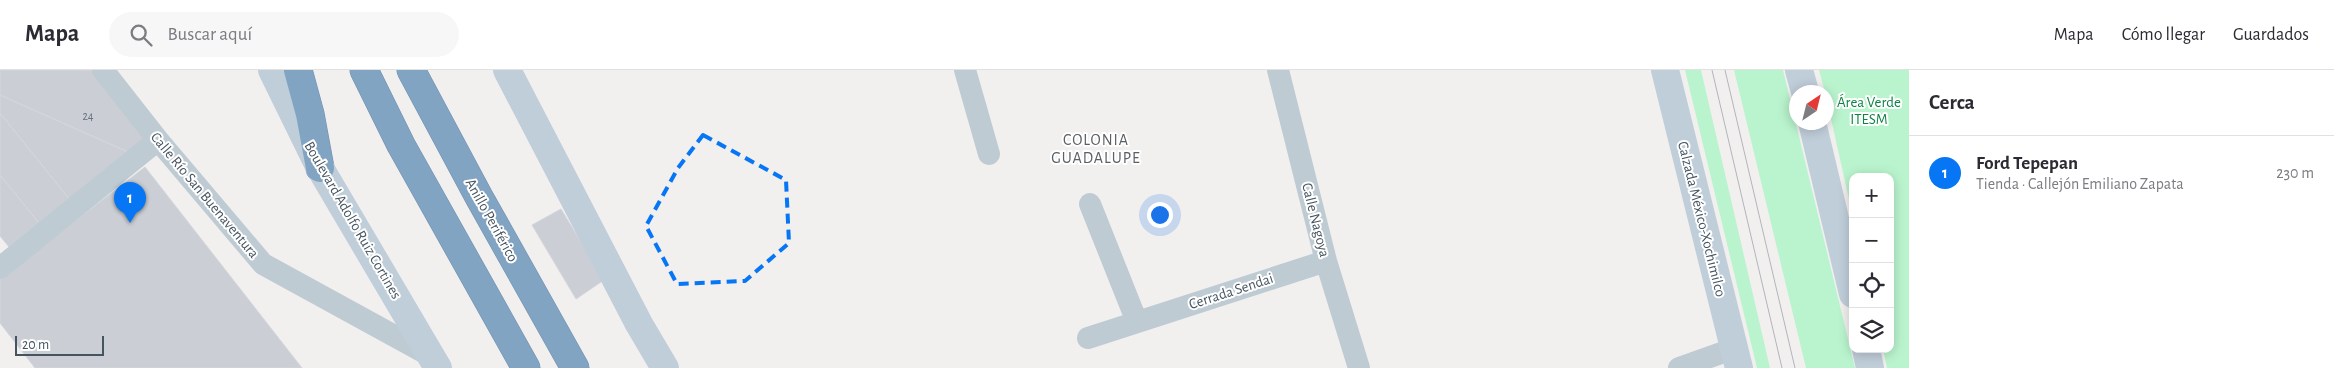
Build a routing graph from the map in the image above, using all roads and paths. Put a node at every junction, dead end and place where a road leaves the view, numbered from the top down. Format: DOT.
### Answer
graph roads {
  1 [pos="104,70"];
  2 [pos="272,70"];
  3 [pos="298,70"];
  4 [pos="364,70"];
  5 [pos="411,70"];
  6 [pos="507,70"];
  7 [pos="965,70"];
  8 [pos="1278,70"];
  9 [pos="1665,70"];
  10 [pos="1799,70"];
  11 [pos="1803,85"];
  12 [pos="1814,130"];
  13 [pos="158,140"];
  14 [pos="989,154"];
  15 [pos="320,168"];
  16 [pos="1090,204"];
  17 [pos="1326,261"];
  18 [pos="1,265"];
  19 [pos="1849,277"];
  20 [pos="1137,322"];
  21 [pos="1088,338"];
  22 [pos="1867,353"];
  23 [pos="1737,358"];
  24 [pos="435,362"];
  25 [pos="526,368"];
  26 [pos="575,368"];
  27 [pos="665,368"];
  28 [pos="1359,368"];
  29 [pos="1678,368"];
  30 [pos="1870,368"];
  1 -- 13 [label="street, Calle Río San Buenaventura"];
  2 -- 15 [label="main road, Boulevard Adolfo Ruiz Cortines"];
  3 -- 15 [label="highway"];
  4 -- 25 [label="highway"];
  5 -- 26 [label="highway, Anillo Periférico"];
  6 -- 27 [label="main road"];
  7 -- 14 [label="street"];
  8 -- 17 [label="street, Calle Nagoya"];
  9 -- 23 [label="main road, Calzada México-Xochimilco"];
  10 -- 11 [label="main road"];
  12 -- 19 [label="main road"];
  13 -- 18 [label="street"];
  13 -- 24 [label="street, Calle Río San Buenaventura"];
  15 -- 24 [label="main road, Boulevard Adolfo Ruiz Cortines"];
  16 -- 20 [label="street"];
  17 -- 20 [label="street, Cerrada Sendai"];
  17 -- 28 [label="street, Calle Nagoya"];
  20 -- 21 [label="street, Cerrada Sendai"];
  22 -- 30 [label="main road"];
  23 -- 29 [label="street"];
}
